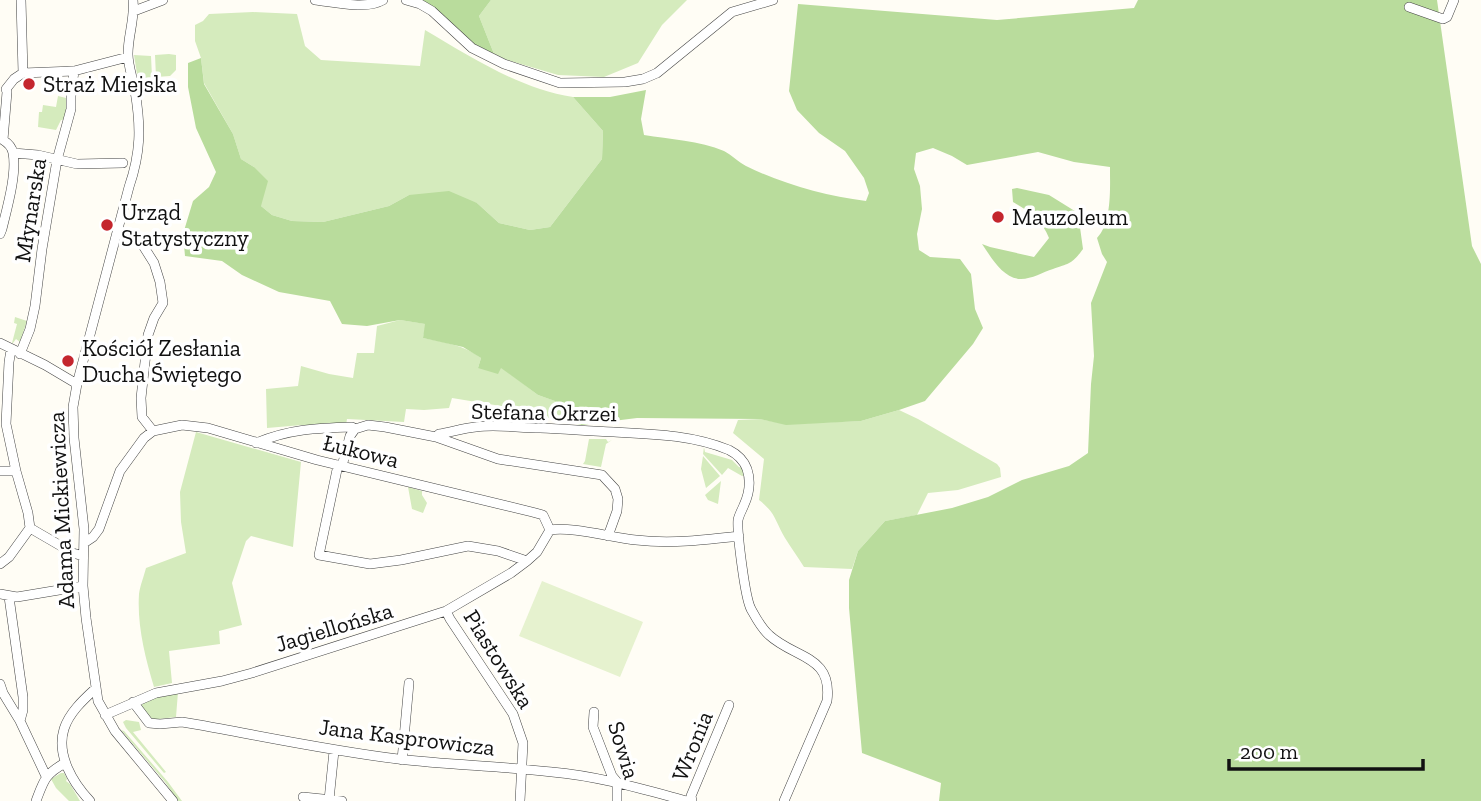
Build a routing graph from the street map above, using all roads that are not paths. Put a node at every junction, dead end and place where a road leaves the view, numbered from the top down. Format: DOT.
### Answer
graph roads {
  1 [pos="22,0"];
  2 [pos="133,0"];
  3 [pos="163,0"];
  4 [pos="315,0"];
  5 [pos="383,0"];
  6 [pos="406,0"];
  7 [pos="773,0"];
  8 [pos="1454,0"];
  9 [pos="1409,7"];
  10 [pos="134,11"];
  11 [pos="128,57"];
  12 [pos="74,71"];
  13 [pos="23,73"];
  14 [pos="3,89"];
  15 [pos="2,140"];
  16 [pos="13,153"];
  17 [pos="57,160"];
  18 [pos="123,163"];
  19 [pos="118,229"];
  20 [pos="0,234"];
  21 [pos="0,343"];
  22 [pos="16,352"];
  23 [pos="77,384"];
  24 [pos="355,429"];
  25 [pos="153,431"];
  26 [pos="436,437"];
  27 [pos="256,443"];
  28 [pos="340,466"];
  29 [pos="0,471"];
  30 [pos="16,471"];
  31 [pos="30,528"];
  32 [pos="550,530"];
  33 [pos="739,536"];
  34 [pos="608,537"];
  35 [pos="84,543"];
  36 [pos="83,556"];
  37 [pos="527,561"];
  38 [pos="0,564"];
  39 [pos="83,586"];
  40 [pos="5,596"];
  41 [pos="446,611"];
  42 [pos="410,683"];
  43 [pos="0,684"];
  44 [pos="95,689"];
  45 [pos="133,702"];
  46 [pos="729,705"];
  47 [pos="594,712"];
  48 [pos="105,715"];
  49 [pos="20,721"];
  50 [pos="334,751"];
  51 [pos="402,760"];
  52 [pos="65,763"];
  53 [pos="523,770"];
  54 [pos="47,776"];
  55 [pos="617,782"];
  56 [pos="303,797"];
  57 [pos="328,800"];
  58 [pos="36,801"];
  59 [pos="90,801"];
  60 [pos="173,801"];
  61 [pos="342,801"];
  62 [pos="520,801"];
  63 [pos="617,801"];
  64 [pos="689,801"];
  65 [pos="784,801"];
  1 -- 13 [label="street"];
  2 -- 10 [label="street, Adama Mickiewicza"];
  3 -- 10 [label="street"];
  4 -- 5 [label="street"];
  6 -- 7 [label="street"];
  8 -- 9 [label="street"];
  10 -- 11 [label="street, Adama Mickiewicza"];
  11 -- 12 [label="street"];
  11 -- 19 [label="street, Adama Mickiewicza"];
  12 -- 13 [label="street"];
  12 -- 17 [label="street, Młynarska"];
  13 -- 14 [label="street"];
  14 -- 15 [label="street"];
  15 -- 16 [label="street"];
  16 -- 17 [label="street"];
  16 -- 20 [label="street"];
  17 -- 18 [label="street"];
  17 -- 22 [label="street, Młynarska"];
  19 -- 23 [label="street, Adama Mickiewicza"];
  19 -- 25 [label="street"];
  21 -- 22 [label="street"];
  22 -- 23 [label="street"];
  22 -- 30 [label="street, Młynarska"];
  23 -- 35 [label="street, Adama Mickiewicza"];
  24 -- 26 [label="street"];
  24 -- 27 [label="street"];
  24 -- 28 [label="street"];
  25 -- 27 [label="street, Łukowa"];
  25 -- 35 [label="street"];
  26 -- 33 [label="street, Stefana Okrzei"];
  26 -- 34 [label="street, Stefana Okrzei"];
  27 -- 28 [label="street, Łukowa"];
  28 -- 32 [label="street, Łukowa"];
  28 -- 37 [label="street"];
  29 -- 30 [label="street"];
  30 -- 31 [label="street, Młynarska"];
  31 -- 36 [label="street"];
  31 -- 38 [label="street"];
  32 -- 34 [label="street"];
  32 -- 37 [label="street, Jagiellońska"];
  33 -- 34 [label="street"];
  33 -- 65 [label="street"];
  35 -- 36 [label="street, Adama Mickiewicza"];
  36 -- 39 [label="street, Adama Mickiewicza"];
  37 -- 41 [label="street, Jagiellońska"];
  39 -- 40 [label="street"];
  39 -- 44 [label="street, Adama Mickiewicza"];
  40 -- 49 [label="street"];
  41 -- 45 [label="street, Jagiellońska"];
  41 -- 53 [label="street, Piastowska"];
  42 -- 51 [label="street"];
  43 -- 49 [label="street"];
  44 -- 48 [label="street, Adama Mickiewicza"];
  44 -- 52 [label="street"];
  45 -- 48 [label="street, Jagiellońska"];
  45 -- 50 [label="street, Jana Kasprowicza"];
  46 -- 64 [label="street, Wronia"];
  47 -- 55 [label="street, Sowia"];
  48 -- 60 [label="street, Adama Mickiewicza"];
  49 -- 54 [label="street"];
  50 -- 51 [label="street, Jana Kasprowicza"];
  50 -- 57 [label="street"];
  51 -- 53 [label="street, Jana Kasprowicza"];
  52 -- 54 [label="street"];
  52 -- 59 [label="street"];
  53 -- 55 [label="street, Jana Kasprowicza"];
  53 -- 62 [label="street, Piastowska"];
  54 -- 58 [label="street"];
  55 -- 63 [label="street, Sowia"];
  55 -- 64 [label="street, Jana Kasprowicza"];
  56 -- 57 [label="street"];
  57 -- 61 [label="street"];
}
